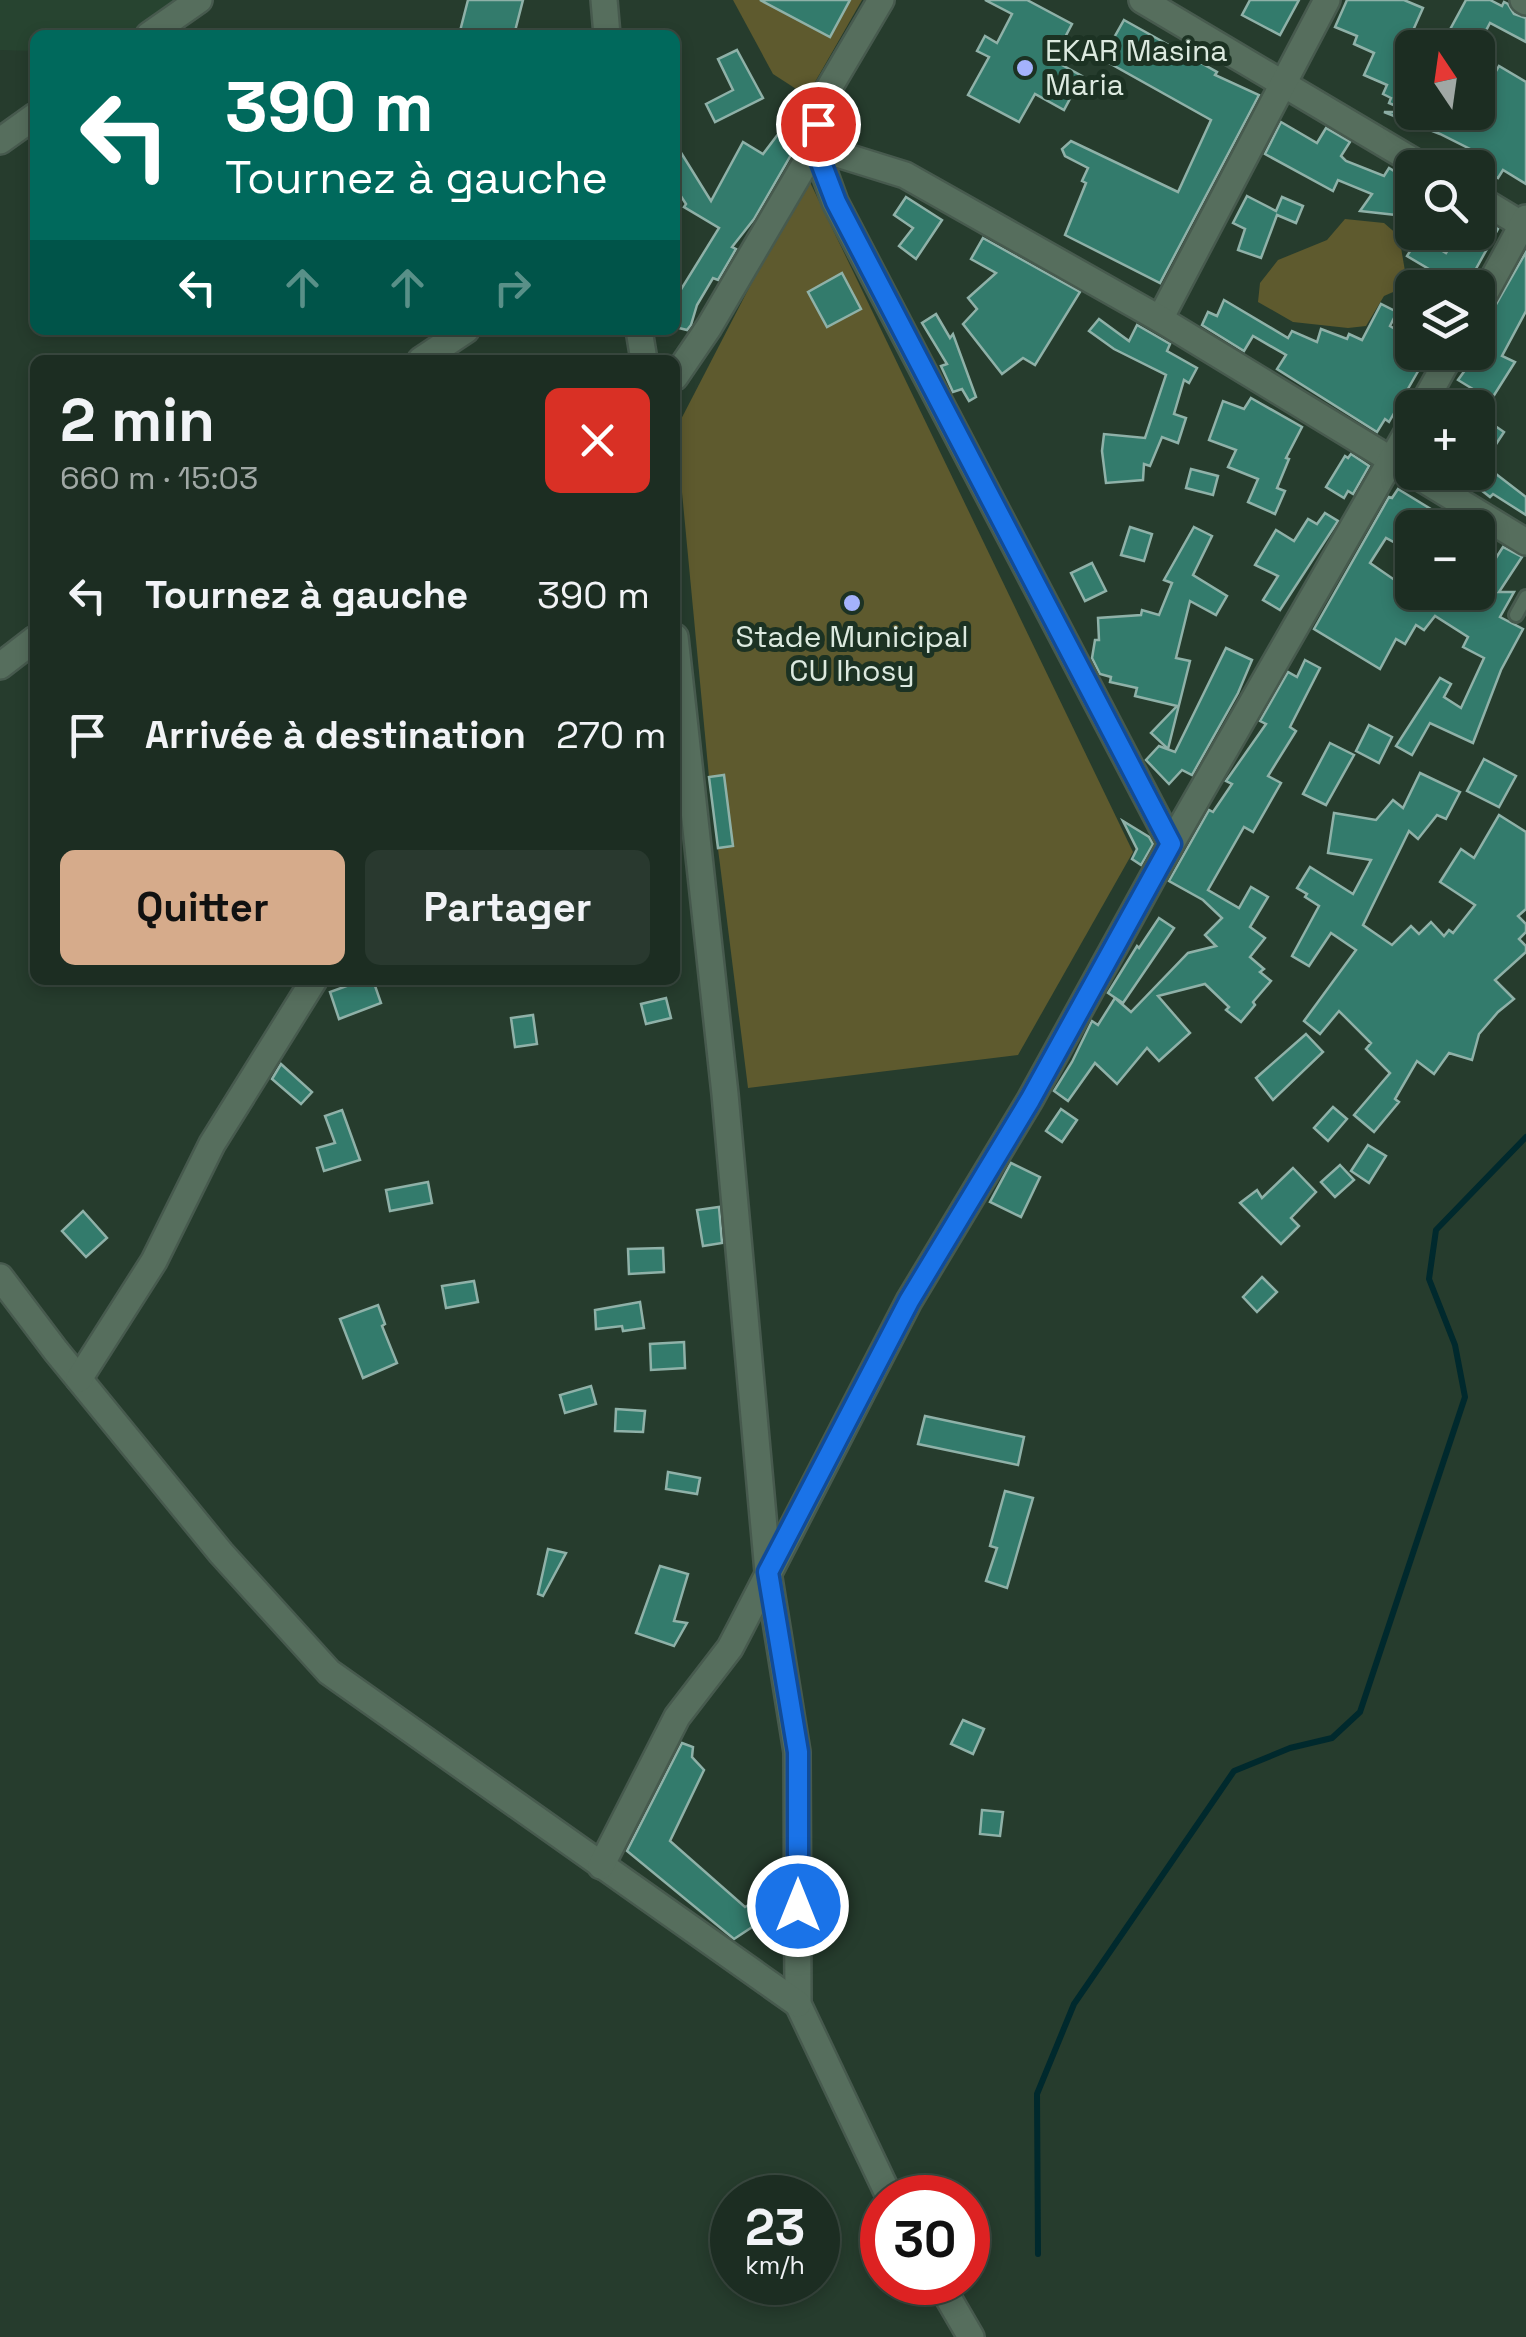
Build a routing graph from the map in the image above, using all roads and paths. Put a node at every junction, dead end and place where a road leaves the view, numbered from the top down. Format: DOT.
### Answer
graph roads {
  1 [pos="199,0"];
  2 [pos="604,0"];
  3 [pos="881,0"];
  4 [pos="1142,0"];
  5 [pos="1327,0"];
  6 [pos="156,30"];
  7 [pos="607,30"];
  8 [pos="1282,83"];
  9 [pos="30,120"];
  10 [pos="0,141"];
  11 [pos="815,147"];
  12 [pos="1395,150"];
  13 [pos="1495,207"];
  14 [pos="1525,223"];
  15 [pos="1495,276"];
  16 [pos="1160,319"];
  17 [pos="458,335"];
  18 [pos="428,355"];
  19 [pos="680,370"];
  20 [pos="1395,456"];
  21 [pos="1391,463"];
  22 [pos="1526,542"];
  23 [pos="1526,597"];
  24 [pos="1516,615"];
  25 [pos="30,643"];
  26 [pos="0,666"];
  27 [pos="680,684"];
  28 [pos="1171,844"];
  29 [pos="311,985"];
  30 [pos="0,1276"];
  31 [pos="79,1379"];
  32 [pos="768,1572"];
  33 [pos="601,1866"];
  34 [pos="798,2004"];
  35 [pos="879,2175"];
  36 [pos="952,2305"];
  37 [pos="971,2337"];
  1 -- 6 [label="street"];
  2 -- 7 [label="street"];
  3 -- 11 [label="street"];
  4 -- 8 [label="street"];
  5 -- 8 [label="street"];
  8 -- 12 [label="street"];
  8 -- 16 [label="street"];
  9 -- 10 [label="street"];
  11 -- 16 [label="street"];
  11 -- 19 [label="street"];
  11 -- 28 [label="street"];
  13 -- 14 [label="street"];
  14 -- 15 [label="street"];
  16 -- 21 [label="street"];
  17 -- 18 [label="street"];
  20 -- 21 [label="street"];
  21 -- 22 [label="street"];
  21 -- 28 [label="street"];
  23 -- 24 [label="lane"];
  25 -- 26 [label="street"];
  27 -- 32 [label="street"];
  28 -- 32 [label="street"];
  29 -- 31 [label="street"];
  30 -- 31 [label="street"];
  31 -- 33 [label="street"];
  32 -- 33 [label="street"];
  32 -- 34 [label="street"];
  33 -- 34 [label="street"];
  34 -- 35 [label="street"];
  36 -- 37 [label="street"];
}
